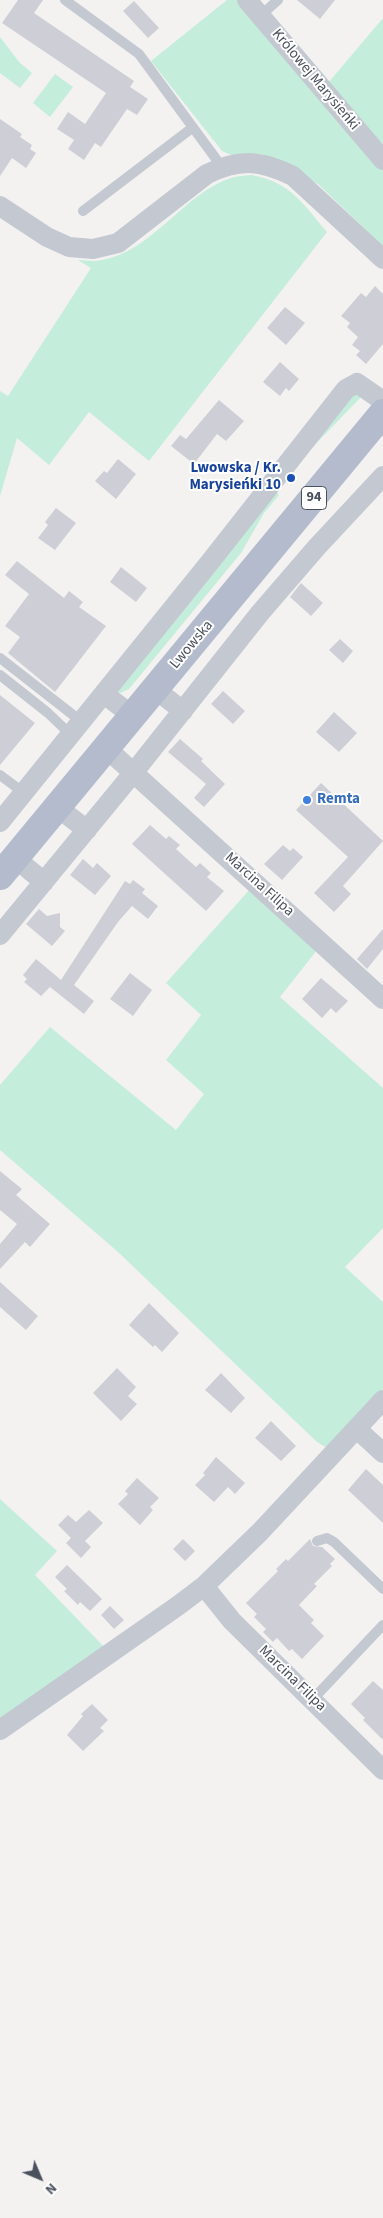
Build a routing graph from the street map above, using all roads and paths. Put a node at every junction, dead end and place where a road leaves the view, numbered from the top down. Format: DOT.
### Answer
graph roads {
  1 [pos="65,0"];
  2 [pos="248,0"];
  3 [pos="278,0"];
  4 [pos="260,16"];
  5 [pos="192,128"];
  6 [pos="383,160"];
  7 [pos="222,167"];
  8 [pos="0,206"];
  9 [pos="83,211"];
  10 [pos="383,259"];
  11 [pos="383,401"];
  12 [pos="383,413"];
  13 [pos="383,476"];
  14 [pos="200,634"];
  15 [pos="226,655"];
  16 [pos="0,658"];
  17 [pos="0,675"];
  18 [pos="155,689"];
  19 [pos="104,694"];
  20 [pos="183,711"];
  21 [pos="133,716"];
  22 [pos="76,728"];
  23 [pos="106,748"];
  24 [pos="134,772"];
  25 [pos="0,775"];
  26 [pos="24,794"];
  27 [pos="58,807"];
  28 [pos="0,822"];
  29 [pos="87,830"];
  30 [pos="7,867"];
  31 [pos="44,882"];
  32 [pos="0,935"];
  33 [pos="383,999"];
  34 [pos="383,1400"];
  35 [pos="357,1429"];
  36 [pos="383,1453"];
  37 [pos="317,1541"];
  38 [pos="204,1586"];
  39 [pos="383,1589"];
  40 [pos="383,1625"];
  41 [pos="312,1699"];
  42 [pos="0,1730"];
  43 [pos="383,1770"];
  1 -- 5 [label="lane"];
  2 -- 4 [label="street, Królowej Marysieńki"];
  3 -- 4 [label="lane"];
  4 -- 6 [label="street, Królowej Marysieńki"];
  5 -- 7 [label="lane"];
  5 -- 9 [label="lane"];
  7 -- 8 [label="street"];
  7 -- 10 [label="street"];
  11 -- 19 [label="street"];
  12 -- 14 [label="main road, Lwowska / 94"];
  13 -- 15 [label="street"];
  14 -- 15 [label="street"];
  14 -- 18 [label="main road, Lwowska / 94"];
  15 -- 20 [label="street"];
  16 -- 22 [label="lane"];
  17 -- 22 [label="lane"];
  18 -- 20 [label="street"];
  18 -- 21 [label="main road, Lwowska / 94"];
  19 -- 21 [label="street"];
  19 -- 22 [label="street"];
  20 -- 24 [label="street"];
  21 -- 23 [label="main road, Lwowska / 94"];
  22 -- 26 [label="street"];
  23 -- 24 [label="street, Marcina Filipa"];
  23 -- 27 [label="main road, Lwowska / 94"];
  24 -- 29 [label="street"];
  24 -- 33 [label="street, Marcina Filipa"];
  25 -- 26 [label="lane"];
  26 -- 28 [label="street"];
  27 -- 29 [label="street"];
  27 -- 30 [label="main road, Lwowska / 94"];
  29 -- 31 [label="street"];
  30 -- 31 [label="street"];
  31 -- 32 [label="street"];
  34 -- 35 [label="street"];
  35 -- 36 [label="street"];
  35 -- 38 [label="street"];
  37 -- 39 [label="lane"];
  38 -- 41 [label="street, Marcina Filipa"];
  38 -- 42 [label="street"];
  40 -- 41 [label="lane"];
  41 -- 43 [label="street, Marcina Filipa"];
}
